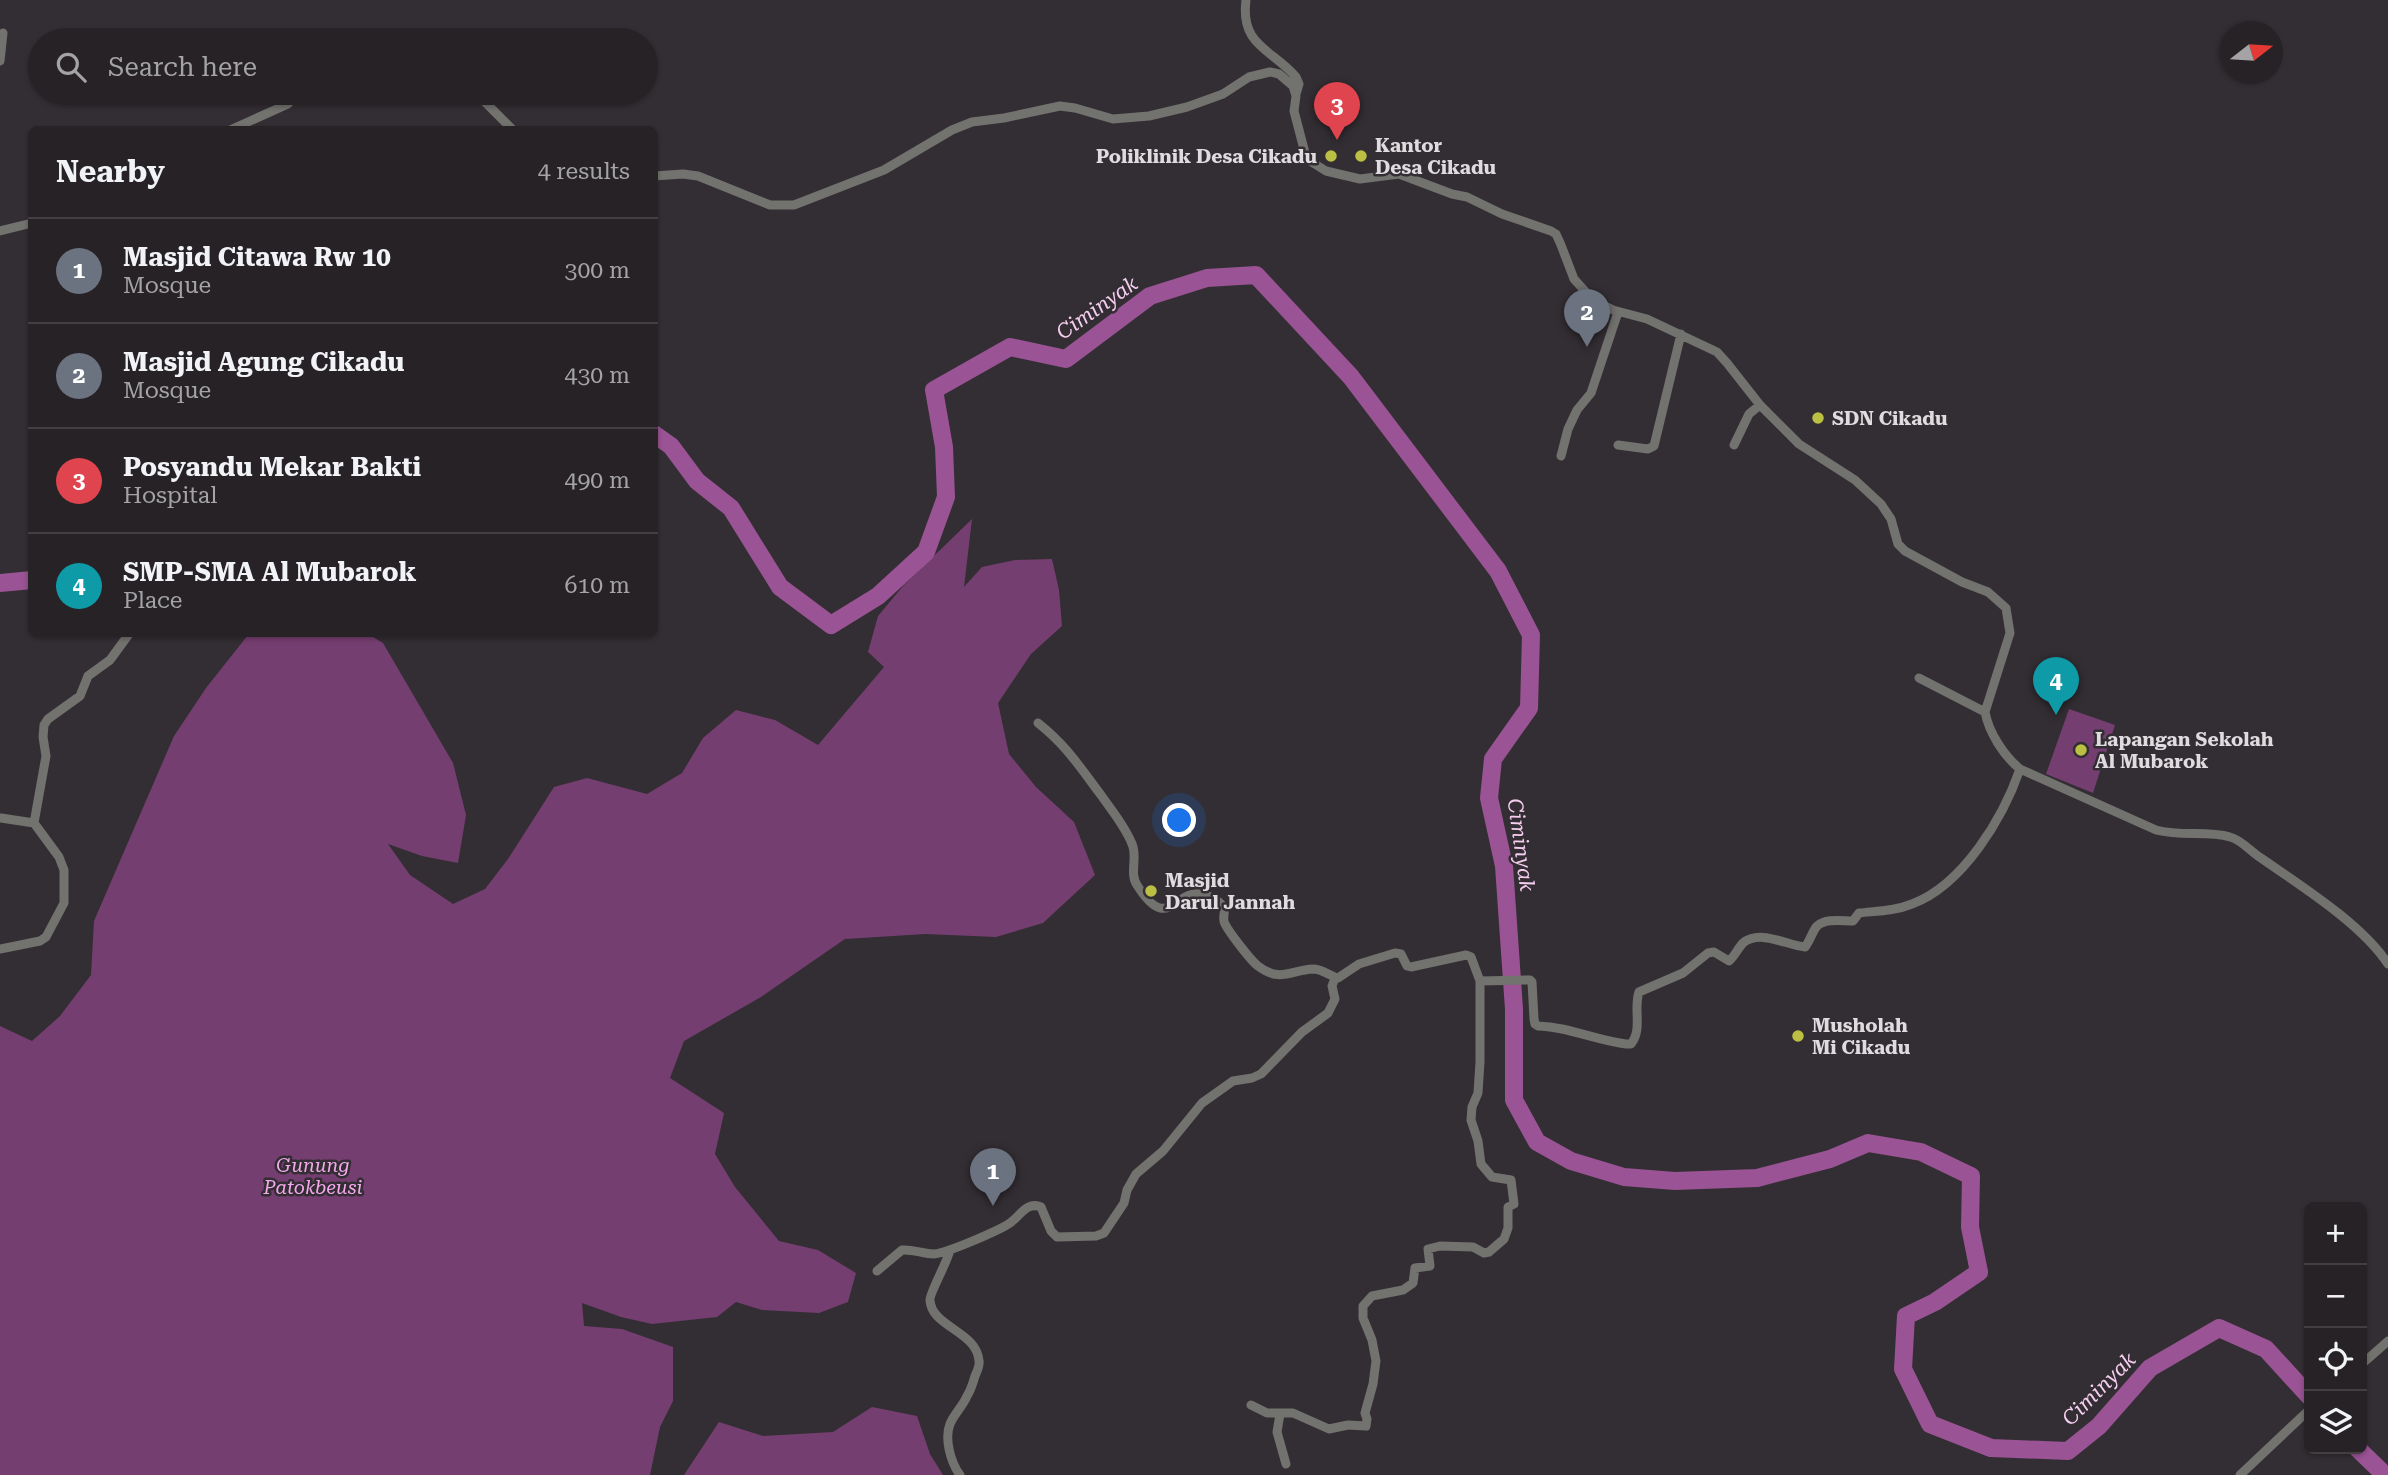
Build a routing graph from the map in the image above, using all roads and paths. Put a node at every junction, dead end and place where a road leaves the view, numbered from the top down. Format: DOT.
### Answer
graph roads {
  1 [pos="1246,0"];
  2 [pos="3,33"];
  3 [pos="0,61"];
  4 [pos="1296,96"];
  5 [pos="286,105"];
  6 [pos="488,105"];
  7 [pos="239,126"];
  8 [pos="509,126"];
  9 [pos="658,176"];
  10 [pos="28,224"];
  11 [pos="0,231"];
  12 [pos="1618,312"];
  13 [pos="1681,334"];
  14 [pos="1760,405"];
  15 [pos="1618,445"];
  16 [pos="1734,445"];
  17 [pos="1561,456"];
  18 [pos="127,637"];
  19 [pos="1920,678"];
  20 [pos="1985,712"];
  21 [pos="1038,723"];
  22 [pos="2020,769"];
  23 [pos="1,818"];
  24 [pos="34,823"];
  25 [pos="0,949"];
  26 [pos="2388,964"];
  27 [pos="1335,978"];
  28 [pos="1480,981"];
  29 [pos="950,1251"];
  30 [pos="877,1271"];
  31 [pos="2388,1342"];
  32 [pos="2367,1360"];
  33 [pos="1251,1405"];
  34 [pos="1280,1414"];
  35 [pos="2304,1414"];
  36 [pos="1286,1464"];
  37 [pos="960,1475"];
  38 [pos="2240,1475"];
  1 -- 4 [label="street"];
  2 -- 3 [label="street"];
  4 -- 9 [label="street"];
  4 -- 12 [label="street"];
  5 -- 7 [label="street"];
  6 -- 8 [label="street"];
  10 -- 11 [label="street"];
  12 -- 13 [label="street"];
  12 -- 17 [label="street"];
  13 -- 14 [label="street"];
  13 -- 15 [label="street"];
  14 -- 16 [label="street"];
  14 -- 20 [label="street"];
  18 -- 24 [label="street"];
  19 -- 20 [label="street"];
  20 -- 22 [label="street"];
  21 -- 27 [label="street"];
  22 -- 26 [label="street"];
  22 -- 28 [label="street"];
  23 -- 24 [label="street"];
  24 -- 25 [label="street"];
  27 -- 28 [label="street"];
  27 -- 29 [label="street"];
  28 -- 34 [label="street"];
  29 -- 30 [label="street"];
  29 -- 37 [label="street"];
  31 -- 32 [label="street"];
  33 -- 34 [label="street"];
  34 -- 36 [label="street"];
  35 -- 38 [label="street"];
}
